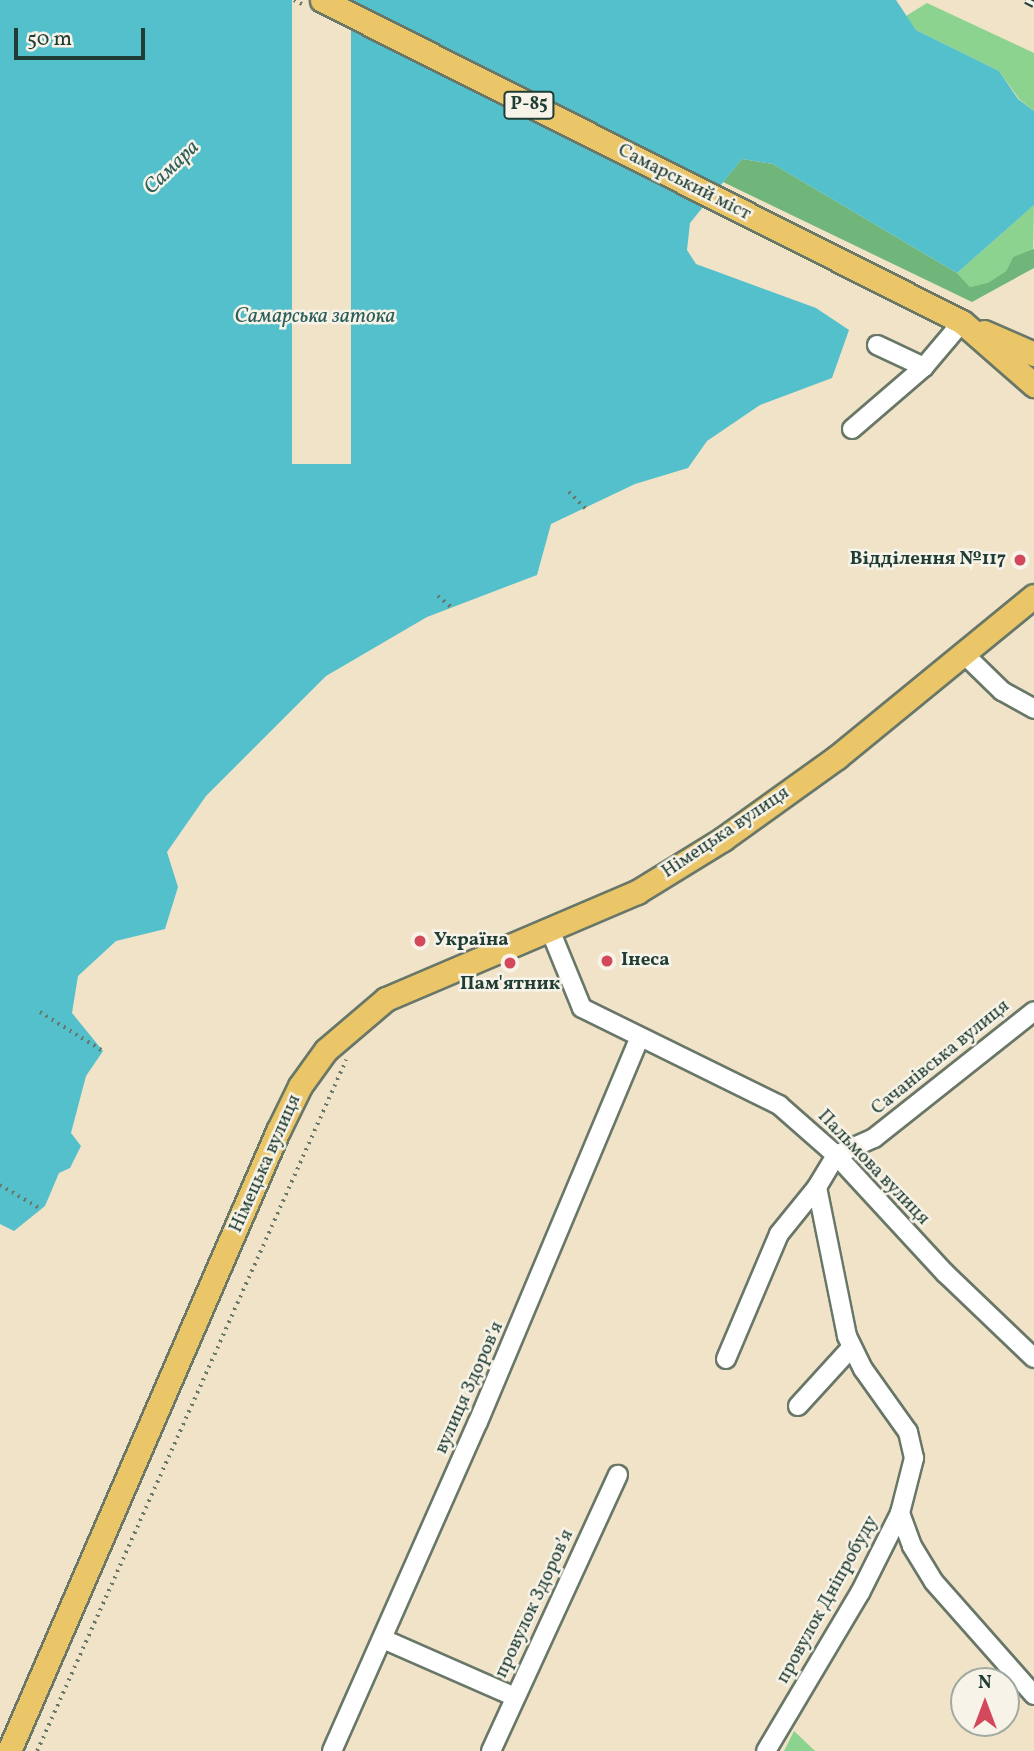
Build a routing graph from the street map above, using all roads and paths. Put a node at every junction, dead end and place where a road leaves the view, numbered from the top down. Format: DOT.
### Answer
graph roads {
  1 [pos="322,0"];
  2 [pos="962,322"];
  3 [pos="877,345"];
  4 [pos="1034,354"];
  5 [pos="924,368"];
  6 [pos="1034,385"];
  7 [pos="852,429"];
  8 [pos="569,492"];
  9 [pos="586,509"];
  10 [pos="438,596"];
  11 [pos="1034,596"];
  12 [pos="451,607"];
  13 [pos="964,654"];
  14 [pos="1034,709"];
  15 [pos="550,930"];
  16 [pos="1034,1011"];
  17 [pos="40,1012"];
  18 [pos="639,1039"];
  19 [pos="103,1051"];
  20 [pos="348,1058"];
  21 [pos="836,1155"];
  22 [pos="0,1185"];
  23 [pos="817,1188"];
  24 [pos="41,1209"];
  25 [pos="851,1348"];
  26 [pos="1034,1358"];
  27 [pos="726,1359"];
  28 [pos="798,1406"];
  29 [pos="618,1475"];
  30 [pos="900,1513"];
  31 [pos="383,1639"];
  32 [pos="1034,1695"];
  33 [pos="515,1697"];
  34 [pos="9,1751"];
  35 [pos="37,1751"];
  36 [pos="332,1751"];
  37 [pos="491,1751"];
  38 [pos="766,1751"];
  1 -- 2 [label="main road, Самарський міст / Р-85"];
  2 -- 4 [label="main road"];
  2 -- 5 [label="street"];
  2 -- 6 [label="main road, Самарський міст / Р-85"];
  3 -- 5 [label="street"];
  5 -- 7 [label="street"];
  8 -- 9 [label="path"];
  10 -- 12 [label="path"];
  11 -- 13 [label="main road, Німецька вулиця"];
  13 -- 14 [label="street"];
  13 -- 15 [label="main road, Німецька вулиця"];
  15 -- 18 [label="street, Пальмова вулиця"];
  15 -- 34 [label="main road, Німецька вулиця"];
  16 -- 21 [label="street, Сачанівська вулиця"];
  17 -- 19 [label="path"];
  18 -- 21 [label="street, Пальмова вулиця"];
  18 -- 31 [label="street, вулиця Здоровʼя"];
  20 -- 35 [label="path"];
  21 -- 23 [label="street"];
  21 -- 26 [label="street, Пальмова вулиця"];
  22 -- 24 [label="path"];
  23 -- 25 [label="street, провулок Дніпробуду"];
  23 -- 27 [label="street"];
  25 -- 28 [label="street"];
  25 -- 30 [label="street, провулок Дніпробуду"];
  29 -- 33 [label="street, провулок Здоровʼя"];
  30 -- 32 [label="street"];
  30 -- 38 [label="street, провулок Дніпробуду"];
  31 -- 33 [label="street"];
  31 -- 36 [label="street, вулиця Здоровʼя"];
  33 -- 37 [label="street, провулок Здоровʼя"];
}
